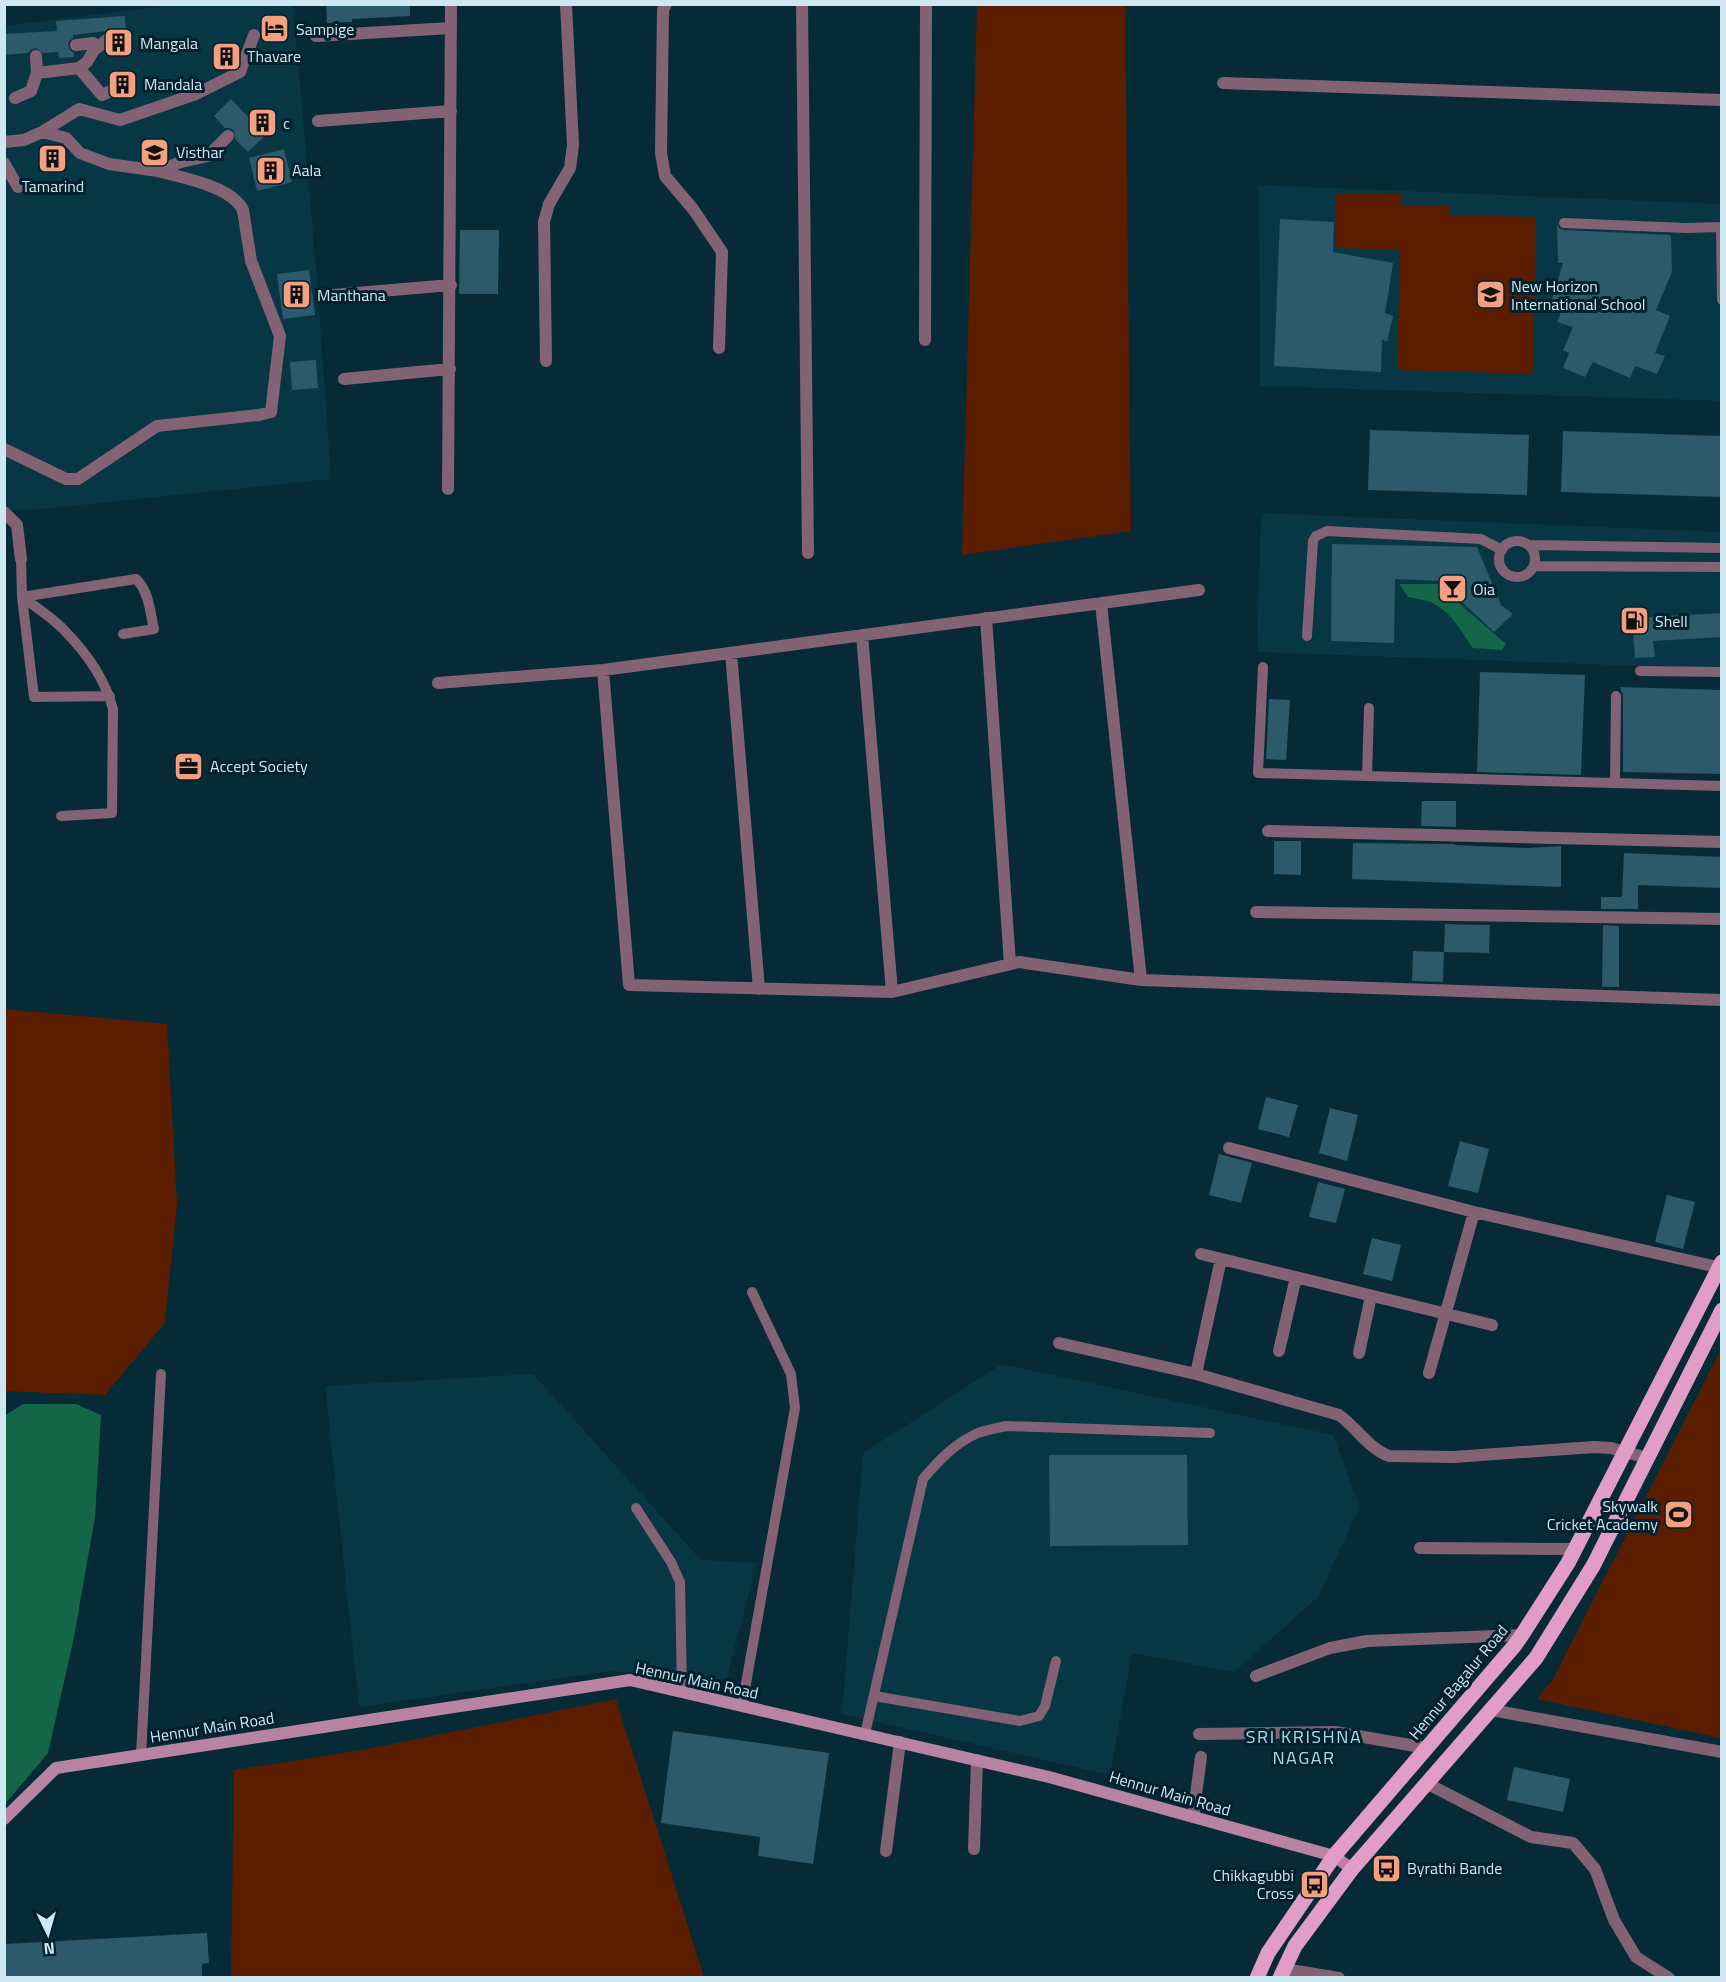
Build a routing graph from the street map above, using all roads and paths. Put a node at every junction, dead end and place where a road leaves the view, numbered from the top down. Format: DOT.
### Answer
graph roads {
  1 [pos="451,4"];
  2 [pos="566,4"];
  3 [pos="666,4"];
  4 [pos="802,4"];
  5 [pos="926,4"];
  6 [pos="451,28"];
  7 [pos="254,35"];
  8 [pos="316,36"];
  9 [pos="108,39"];
  10 [pos="93,43"];
  11 [pos="76,45"];
  12 [pos="36,56"];
  13 [pos="79,68"];
  14 [pos="37,74"];
  15 [pos="1222,83"];
  16 [pos="115,89"];
  17 [pos="15,99"];
  18 [pos="1722,100"];
  19 [pos="451,111"];
  20 [pos="318,121"];
  21 [pos="42,132"];
  22 [pos="228,136"];
  23 [pos="4,142"];
  24 [pos="4,163"];
  25 [pos="158,171"];
  26 [pos="18,187"];
  27 [pos="1564,223"];
  28 [pos="1721,227"];
  29 [pos="451,285"];
  30 [pos="333,295"];
  31 [pos="1722,300"];
  32 [pos="925,340"];
  33 [pos="719,348"];
  34 [pos="546,361"];
  35 [pos="450,369"];
  36 [pos="344,379"];
  37 [pos="4,449"];
  38 [pos="448,489"];
  39 [pos="4,512"];
  40 [pos="1529,545"];
  41 [pos="1722,548"];
  42 [pos="1502,550"];
  43 [pos="808,554"];
  44 [pos="21,559"];
  45 [pos="1534,566"];
  46 [pos="1722,567"];
  47 [pos="1199,590"];
  48 [pos="22,597"];
  49 [pos="1101,603"];
  50 [pos="986,618"];
  51 [pos="123,634"];
  52 [pos="862,635"];
  53 [pos="1307,636"];
  54 [pos="731,653"];
  55 [pos="1263,667"];
  56 [pos="603,670"];
  57 [pos="1640,671"];
  58 [pos="1722,672"];
  59 [pos="438,683"];
  60 [pos="110,696"];
  61 [pos="1616,696"];
  62 [pos="1370,708"];
  63 [pos="1367,776"];
  64 [pos="1616,783"];
  65 [pos="1722,786"];
  66 [pos="61,816"];
  67 [pos="1268,831"];
  68 [pos="1722,842"];
  69 [pos="1256,912"];
  70 [pos="1722,920"];
  71 [pos="1010,964"];
  72 [pos="1141,980"];
  73 [pos="759,989"];
  74 [pos="892,992"];
  75 [pos="1722,1000"];
  76 [pos="1229,1148"];
  77 [pos="1474,1212"];
  78 [pos="1202,1254"];
  79 [pos="1221,1259"];
  80 [pos="1721,1265"];
  81 [pos="1296,1277"];
  82 [pos="752,1292"];
  83 [pos="1371,1296"];
  84 [pos="1722,1310"];
  85 [pos="1446,1314"];
  86 [pos="1492,1325"];
  87 [pos="1059,1343"];
  88 [pos="1279,1351"];
  89 [pos="1359,1353"];
  90 [pos="1430,1373"];
  91 [pos="161,1374"];
  92 [pos="1196,1374"];
  93 [pos="1210,1433"];
  94 [pos="1625,1451"];
  95 [pos="1647,1458"];
  96 [pos="636,1508"];
  97 [pos="1420,1548"];
  98 [pos="1576,1549"];
  99 [pos="1522,1635"];
  100 [pos="1056,1661"];
  101 [pos="1256,1676"];
  102 [pos="682,1692"];
  103 [pos="874,1696"];
  104 [pos="742,1706"];
  105 [pos="1491,1710"];
  106 [pos="865,1734"];
  107 [pos="1198,1734"];
  108 [pos="900,1742"];
  109 [pos="1426,1748"];
  110 [pos="1722,1752"];
  111 [pos="141,1755"];
  112 [pos="1202,1757"];
  113 [pos="977,1760"];
  114 [pos="1426,1783"];
  115 [pos="1193,1817"];
  116 [pos="4,1819"];
  117 [pos="974,1849"];
  118 [pos="886,1851"];
  119 [pos="1334,1856"];
  120 [pos="1352,1869"];
  121 [pos="1282,1973"];
  122 [pos="1257,1977"];
  123 [pos="1339,1977"];
  124 [pos="1669,1977"];
  1 -- 6 [label="street"];
  2 -- 34 [label="street"];
  3 -- 33 [label="street"];
  4 -- 43 [label="street"];
  5 -- 32 [label="street"];
  6 -- 8 [label="street"];
  6 -- 19 [label="street"];
  7 -- 21 [label="street"];
  9 -- 10 [label="street"];
  10 -- 11 [label="street"];
  10 -- 13 [label="street"];
  12 -- 14 [label="street"];
  13 -- 14 [label="street"];
  13 -- 16 [label="street"];
  14 -- 17 [label="street"];
  15 -- 18 [label="street"];
  19 -- 20 [label="street"];
  19 -- 29 [label="street"];
  21 -- 23 [label="street"];
  21 -- 25 [label="street"];
  22 -- 25 [label="street"];
  24 -- 26 [label="street"];
  25 -- 37 [label="street"];
  27 -- 28 [label="lane"];
  28 -- 31 [label="lane"];
  29 -- 30 [label="street"];
  29 -- 35 [label="street"];
  35 -- 36 [label="street"];
  35 -- 38 [label="street"];
  39 -- 44 [label="street"];
  40 -- 41 [label="lane"];
  40 -- 42 [label="lane"];
  40 -- 45 [label="lane"];
  42 -- 45 [label="lane"];
  42 -- 53 [label="lane"];
  44 -- 48 [label="lane"];
  45 -- 46 [label="lane"];
  47 -- 49 [label="street"];
  48 -- 51 [label="lane"];
  48 -- 60 [label="lane"];
  48 -- 60 [label="lane"];
  49 -- 50 [label="street"];
  49 -- 72 [label="street"];
  50 -- 52 [label="street"];
  50 -- 71 [label="street"];
  52 -- 54 [label="street"];
  52 -- 74 [label="street"];
  54 -- 56 [label="street"];
  54 -- 73 [label="street"];
  55 -- 63 [label="lane"];
  56 -- 59 [label="street"];
  56 -- 73 [label="street"];
  57 -- 58 [label="lane"];
  60 -- 66 [label="lane"];
  61 -- 64 [label="lane"];
  62 -- 63 [label="lane"];
  63 -- 64 [label="lane"];
  64 -- 65 [label="lane"];
  67 -- 68 [label="street"];
  69 -- 70 [label="street"];
  71 -- 72 [label="street"];
  71 -- 74 [label="street"];
  72 -- 75 [label="street"];
  73 -- 74 [label="street"];
  76 -- 77 [label="street"];
  77 -- 80 [label="street"];
  77 -- 85 [label="street"];
  78 -- 79 [label="street"];
  79 -- 81 [label="street"];
  79 -- 92 [label="street"];
  80 -- 94 [label="main road, Hennur Bagalur Road"];
  81 -- 83 [label="street"];
  81 -- 88 [label="street"];
  82 -- 104 [label="lane"];
  83 -- 85 [label="street"];
  83 -- 89 [label="street"];
  84 -- 95 [label="main road"];
  85 -- 86 [label="street"];
  85 -- 90 [label="street"];
  87 -- 92 [label="street"];
  91 -- 111 [label="lane"];
  92 -- 94 [label="street"];
  93 -- 103 [label="lane"];
  94 -- 95 [label="street"];
  94 -- 98 [label="main road, Hennur Bagalur Road"];
  95 -- 105 [label="main road"];
  96 -- 102 [label="lane"];
  97 -- 98 [label="street"];
  98 -- 99 [label="main road, Hennur Bagalur Road"];
  99 -- 101 [label="street"];
  99 -- 109 [label="main road, Hennur Bagalur Road"];
  100 -- 103 [label="lane"];
  102 -- 104 [label="main road, Hennur Main Road"];
  102 -- 111 [label="main road, Hennur Main Road"];
  103 -- 106 [label="lane"];
  104 -- 106 [label="main road, Hennur Main Road"];
  105 -- 110 [label="street"];
  105 -- 114 [label="main road"];
  106 -- 108 [label="main road, Hennur Main Road"];
  107 -- 109 [label="street"];
  108 -- 113 [label="main road, Hennur Main Road"];
  108 -- 118 [label="street"];
  109 -- 119 [label="main road, Hennur Bagalur Road"];
  111 -- 116 [label="main road, Hennur Main Road"];
  112 -- 115 [label="street"];
  113 -- 115 [label="main road, Hennur Main Road"];
  113 -- 117 [label="street"];
  114 -- 120 [label="main road"];
  114 -- 124 [label="street"];
  115 -- 119 [label="main road, Hennur Main Road"];
  119 -- 120 [label="main road, Hennur Main Road"];
  119 -- 122 [label="main road, Hennur Bagalur Road"];
  120 -- 121 [label="main road"];
  121 -- 123 [label="street"];
}
